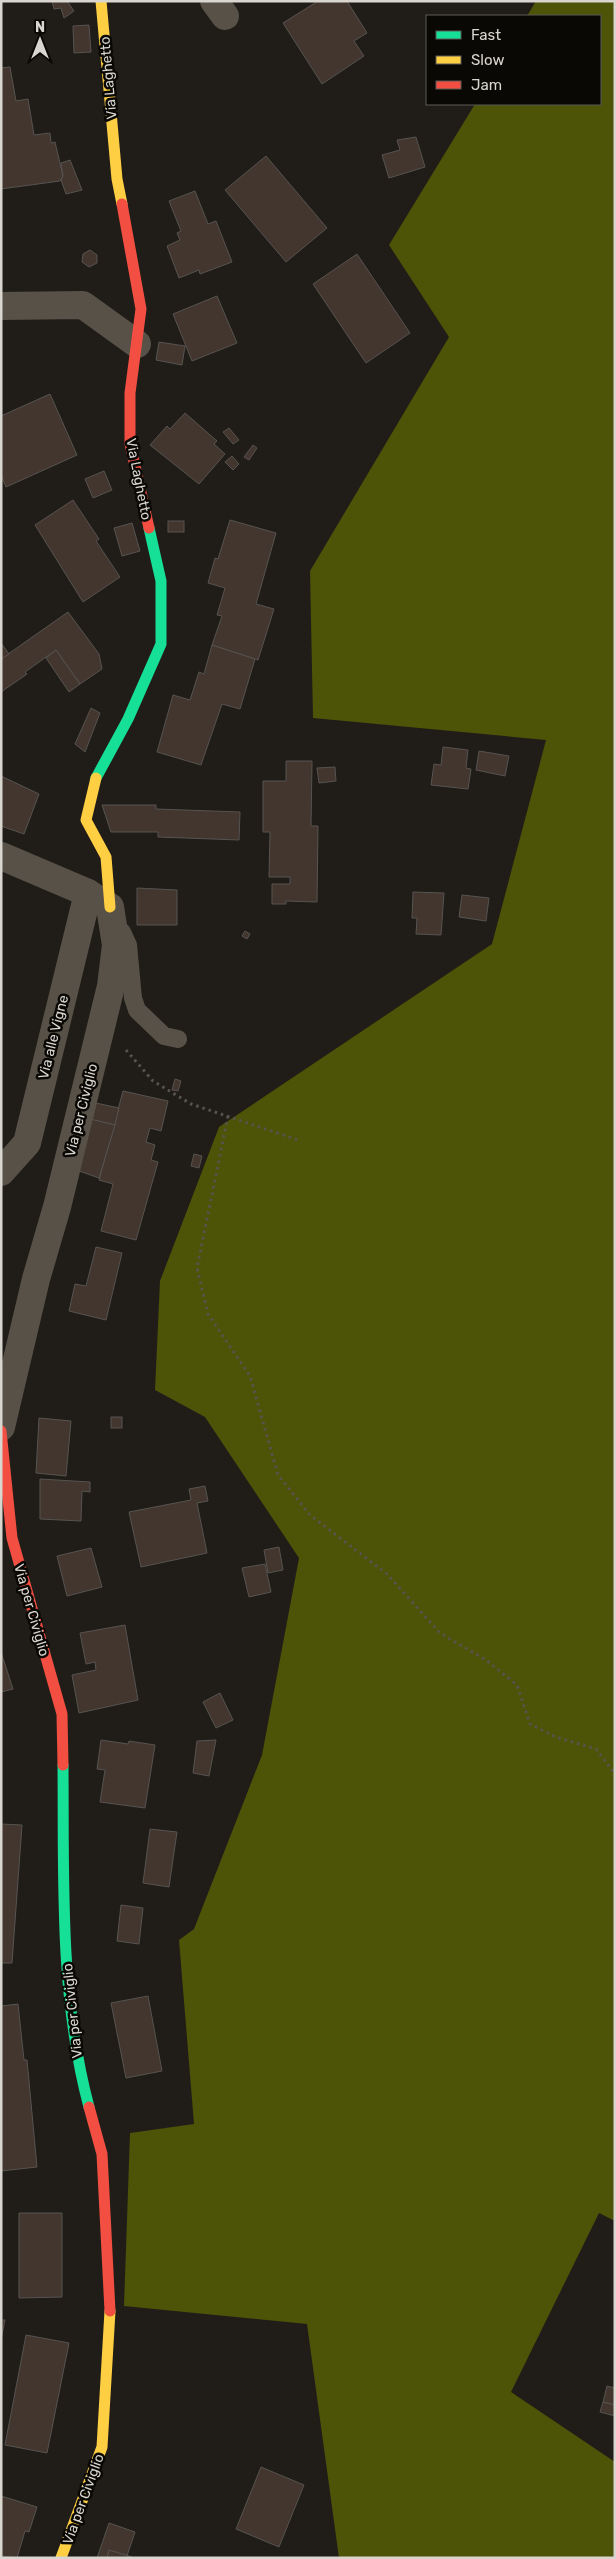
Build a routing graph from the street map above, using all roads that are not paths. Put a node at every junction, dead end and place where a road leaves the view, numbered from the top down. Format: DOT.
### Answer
graph roads {
  1 [pos="101,1"];
  2 [pos="1,306"];
  3 [pos="137,344"];
  4 [pos="1,856"];
  5 [pos="99,900"];
  6 [pos="178,1039"];
  7 [pos="1,1172"];
  8 [pos="1,1429"];
  9 [pos="61,2558"];
  1 -- 3 [label="street, Via Laghetto"];
  2 -- 3 [label="street"];
  3 -- 5 [label="street, Via Laghetto"];
  4 -- 5 [label="street"];
  5 -- 6 [label="lane"];
  5 -- 7 [label="street, Via alle Vigne"];
  5 -- 8 [label="street, Via per Civiglio"];
  8 -- 9 [label="street, Via per Civiglio"];
}
